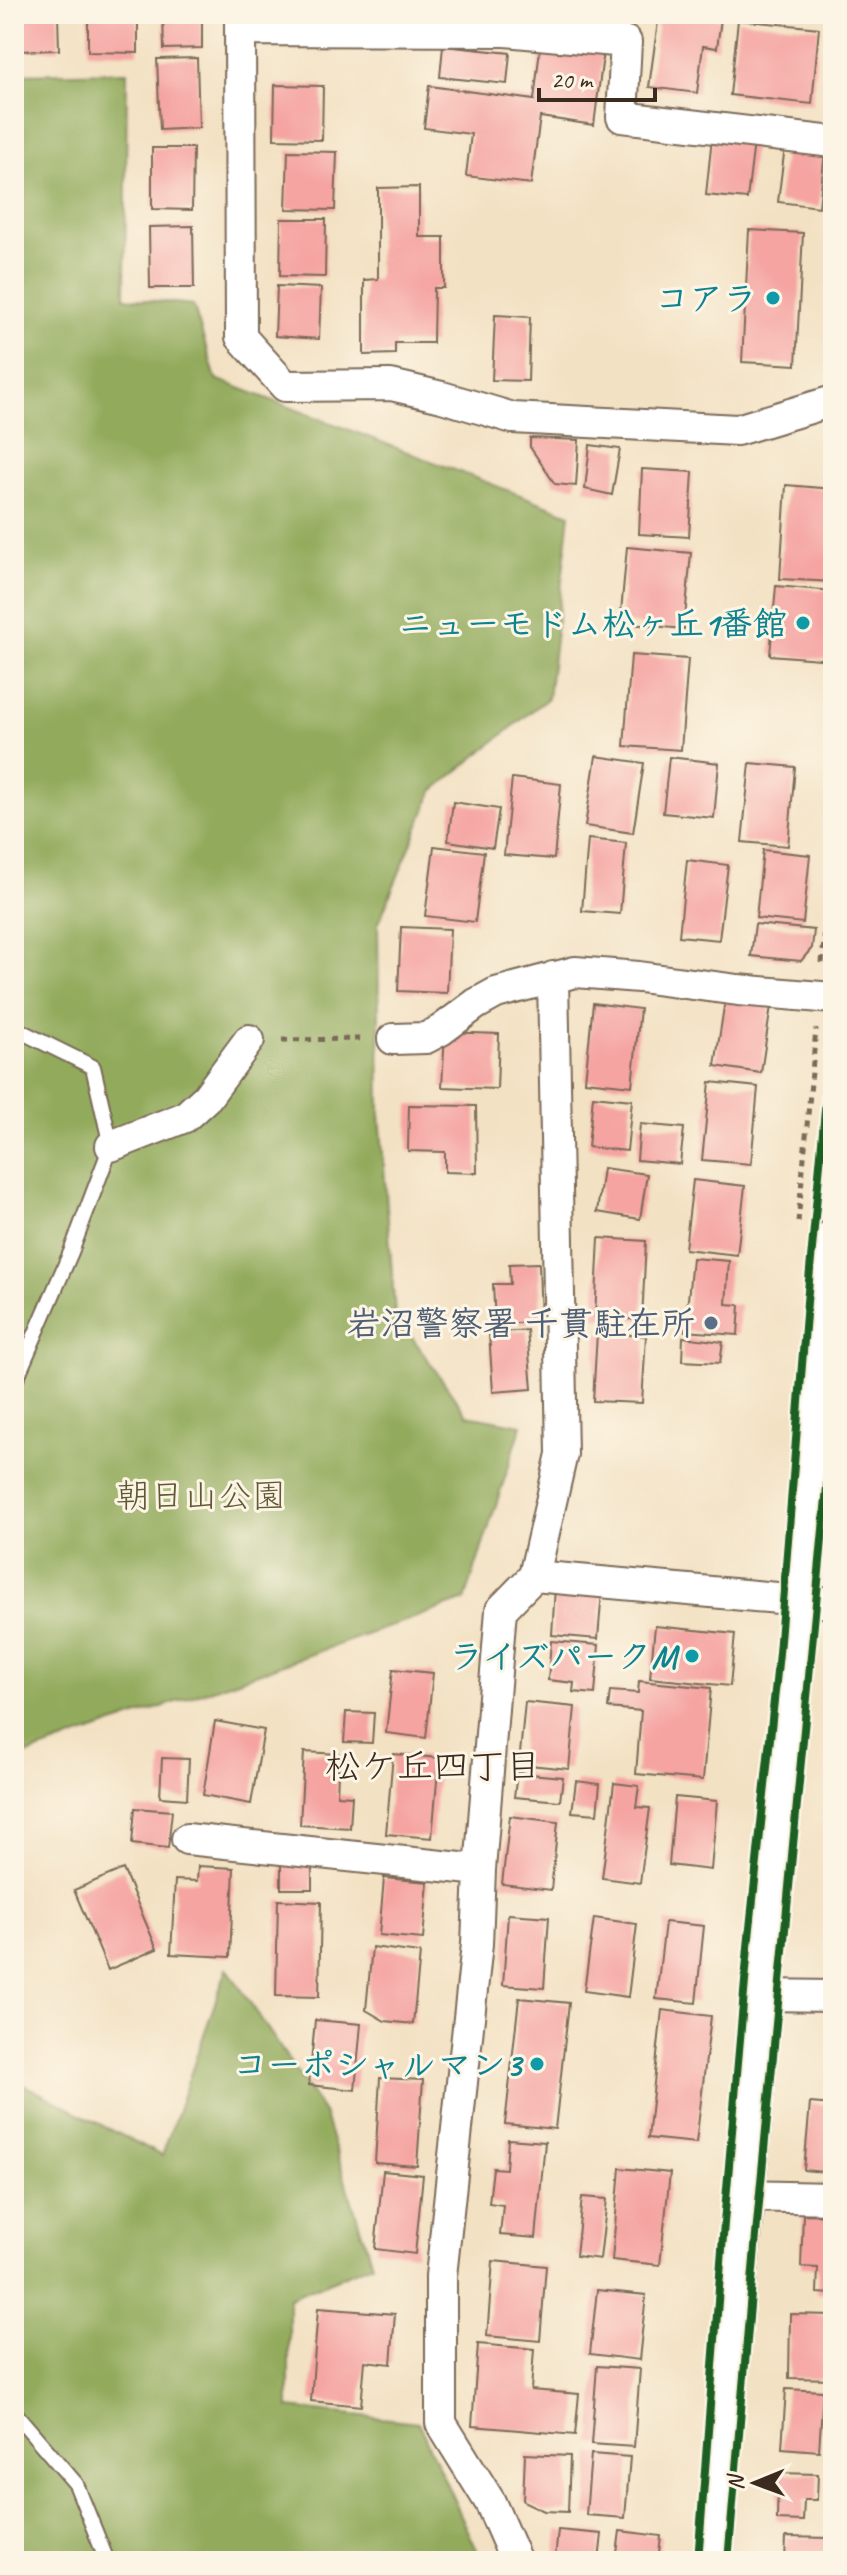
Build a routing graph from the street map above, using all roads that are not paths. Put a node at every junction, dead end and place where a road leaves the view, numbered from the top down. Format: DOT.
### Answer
graph roads {
  1 [pos="240,22"];
  2 [pos="505,22"];
  3 [pos="833,142"];
  4 [pos="833,401"];
  5 [pos="553,977"];
  6 [pos="833,998"];
  7 [pos="14,1028"];
  8 [pos="393,1039"];
  9 [pos="249,1040"];
  10 [pos="111,1146"];
  11 [pos="833,1238"];
  12 [pos="14,1384"];
  13 [pos="534,1576"];
  14 [pos="817,1602"];
  15 [pos="187,1839"];
  16 [pos="480,1870"];
  17 [pos="763,1995"];
  18 [pos="833,1996"];
  19 [pos="744,2196"];
  20 [pos="833,2198"];
  21 [pos="14,2412"];
  22 [pos="107,2561"];
  23 [pos="516,2561"];
  24 [pos="713,2561"];
  1 -- 2 [label="street"];
  1 -- 4 [label="street"];
  2 -- 3 [label="street"];
  5 -- 6 [label="street"];
  5 -- 8 [label="street"];
  5 -- 13 [label="street"];
  7 -- 10 [label="lane"];
  9 -- 10 [label="street"];
  10 -- 12 [label="lane"];
  11 -- 14 [label="street"];
  13 -- 14 [label="street"];
  13 -- 16 [label="street"];
  14 -- 17 [label="street"];
  15 -- 16 [label="street"];
  16 -- 23 [label="street"];
  17 -- 18 [label="street"];
  17 -- 19 [label="street"];
  19 -- 20 [label="street"];
  19 -- 24 [label="street"];
  21 -- 22 [label="lane"];
}
